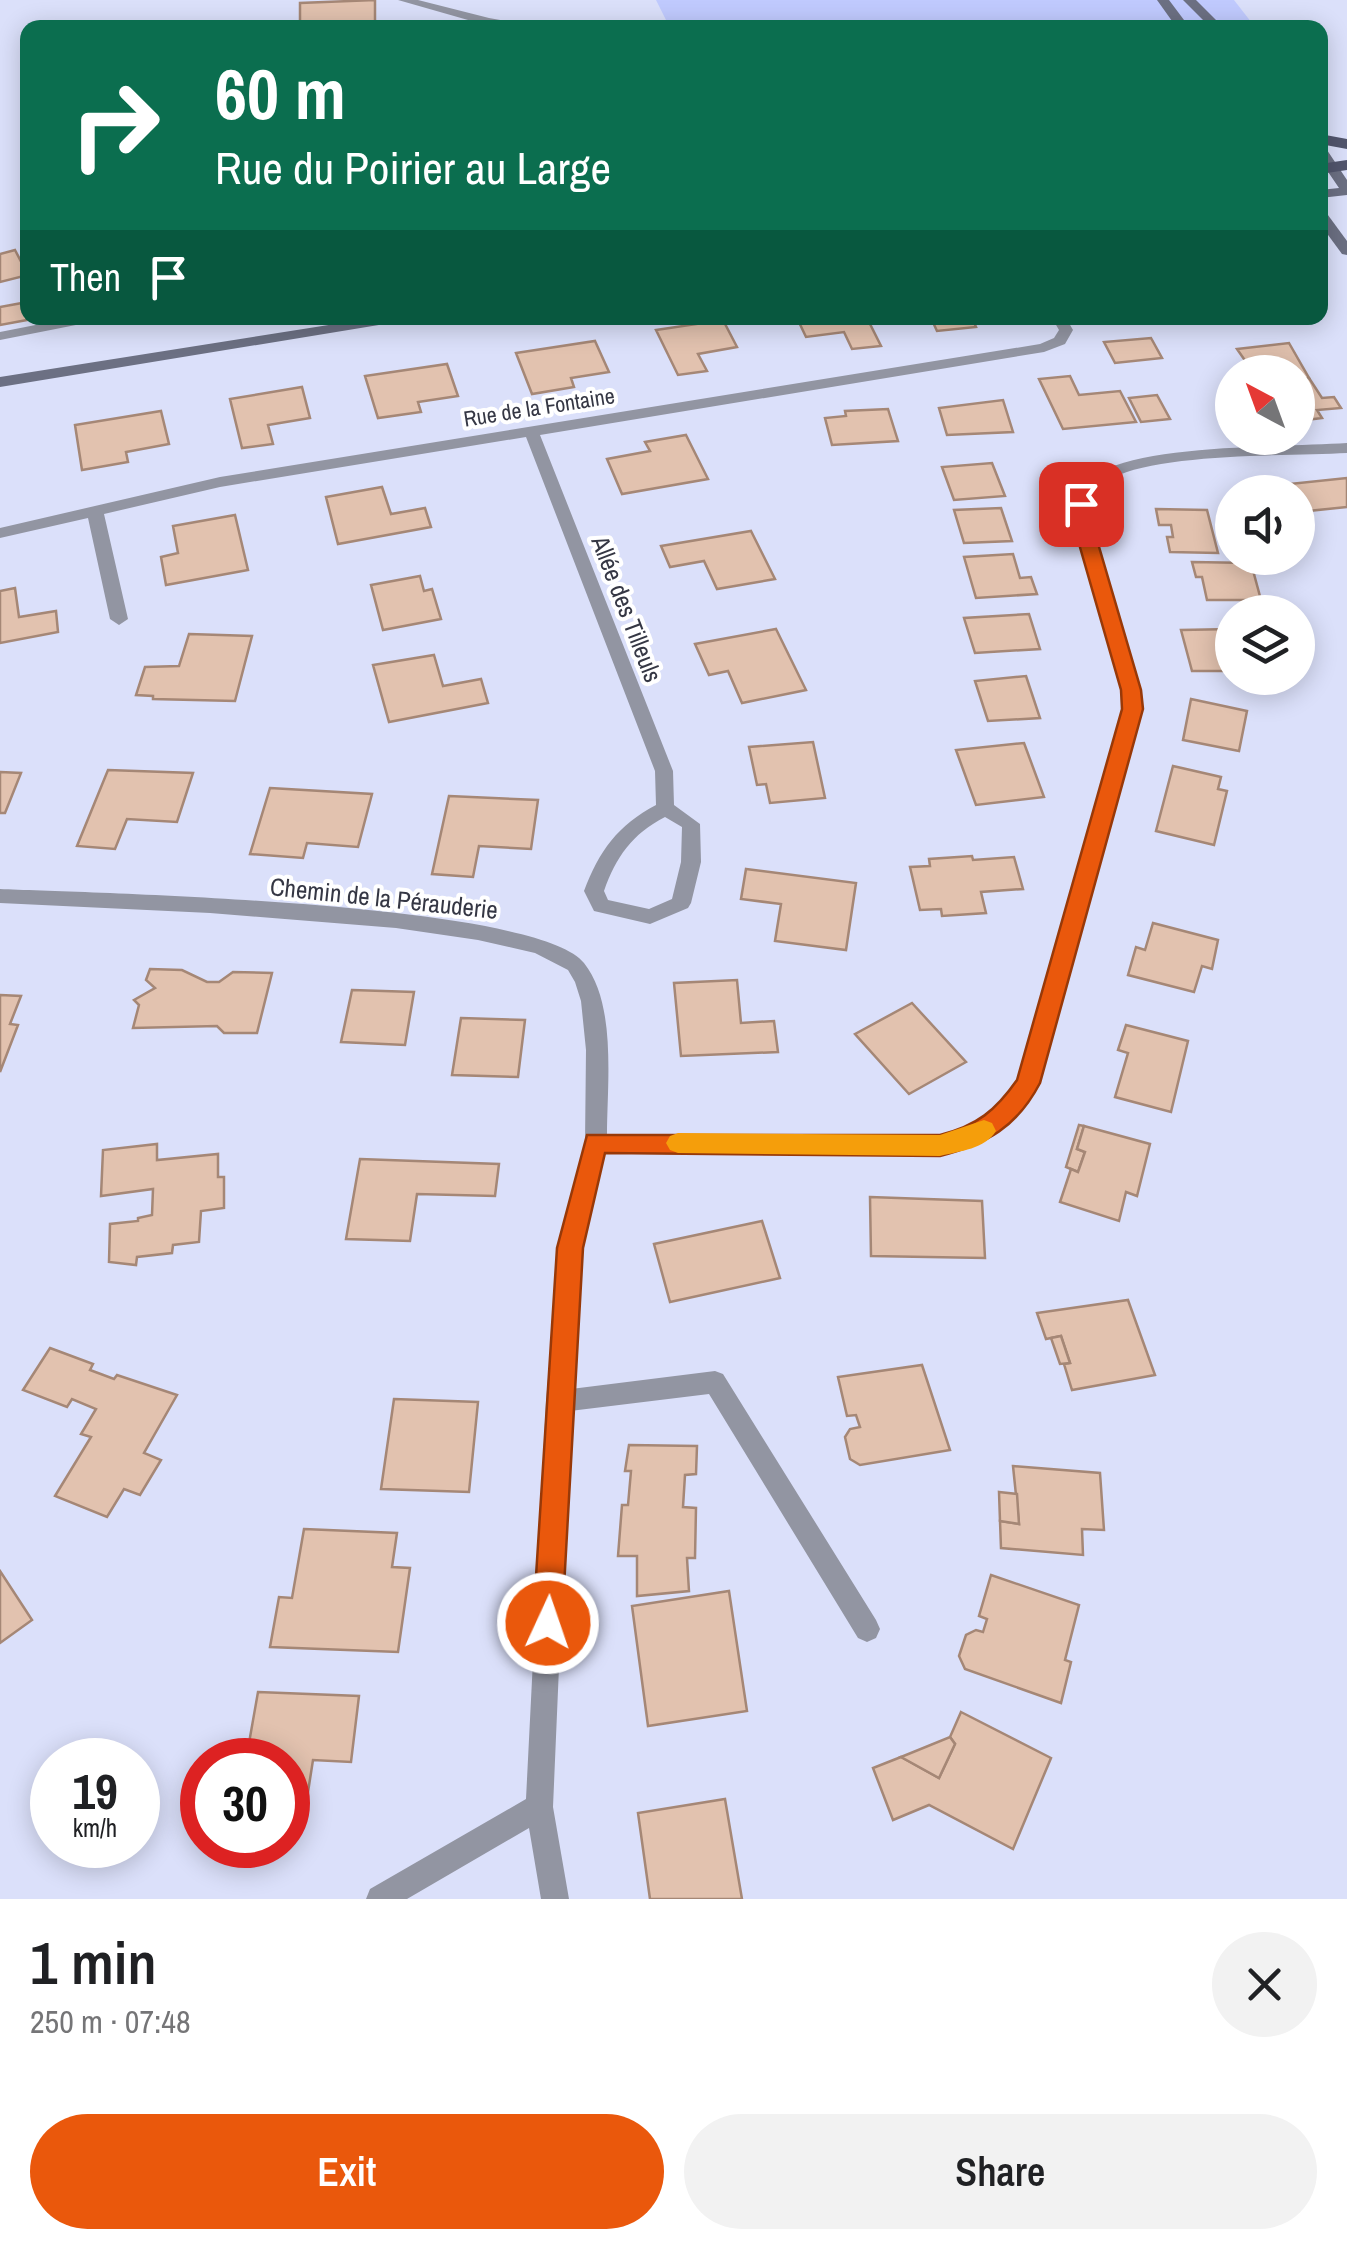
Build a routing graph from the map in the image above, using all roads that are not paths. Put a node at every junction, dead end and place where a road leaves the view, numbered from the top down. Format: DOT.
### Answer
graph roads {
  1 [pos="404,0"];
  2 [pos="1189,0"];
  3 [pos="481,20"];
  4 [pos="1210,20"];
  5 [pos="1333,167"];
  6 [pos="1347,191"];
  7 [pos="1328,226"];
  8 [pos="1347,250"];
  9 [pos="56,325"];
  10 [pos="281,325"];
  11 [pos="354,325"];
  12 [pos="1063,325"];
  13 [pos="0,336"];
  14 [pos="0,369"];
  15 [pos="0,382"];
  16 [pos="531,432"];
  17 [pos="1347,448"];
  18 [pos="94,511"];
  19 [pos="0,533"];
  20 [pos="119,619"];
  21 [pos="664,808"];
  22 [pos="0,896"];
  23 [pos="596,1142"];
  24 [pos="558,1402"];
  25 [pos="867,1629"];
  26 [pos="539,1807"];
  27 [pos="380,1899"];
  28 [pos="555,1899"];
  1 -- 3 [label="street"];
  2 -- 4 [label="street"];
  5 -- 6 [label="street"];
  7 -- 8 [label="street"];
  9 -- 13 [label="street"];
  10 -- 14 [label="street"];
  11 -- 15 [label="street"];
  12 -- 16 [label="street, Rue de la Fontaine"];
  16 -- 18 [label="street, Rue de la Fontaine"];
  16 -- 21 [label="street, Allée des Tilleuls"];
  17 -- 23 [label="street"];
  18 -- 19 [label="street, Rue de la Fontaine"];
  18 -- 20 [label="street"];
  21 -- 21 [label="street"];
  22 -- 23 [label="street, Chemin de la Pérauderie"];
  23 -- 24 [label="street, Chemin de la Pérauderie"];
  24 -- 25 [label="street"];
  24 -- 26 [label="street, Chemin de la Pérauderie"];
  26 -- 27 [label="street"];
  26 -- 28 [label="street, Chemin de la Pérauderie"];
}
